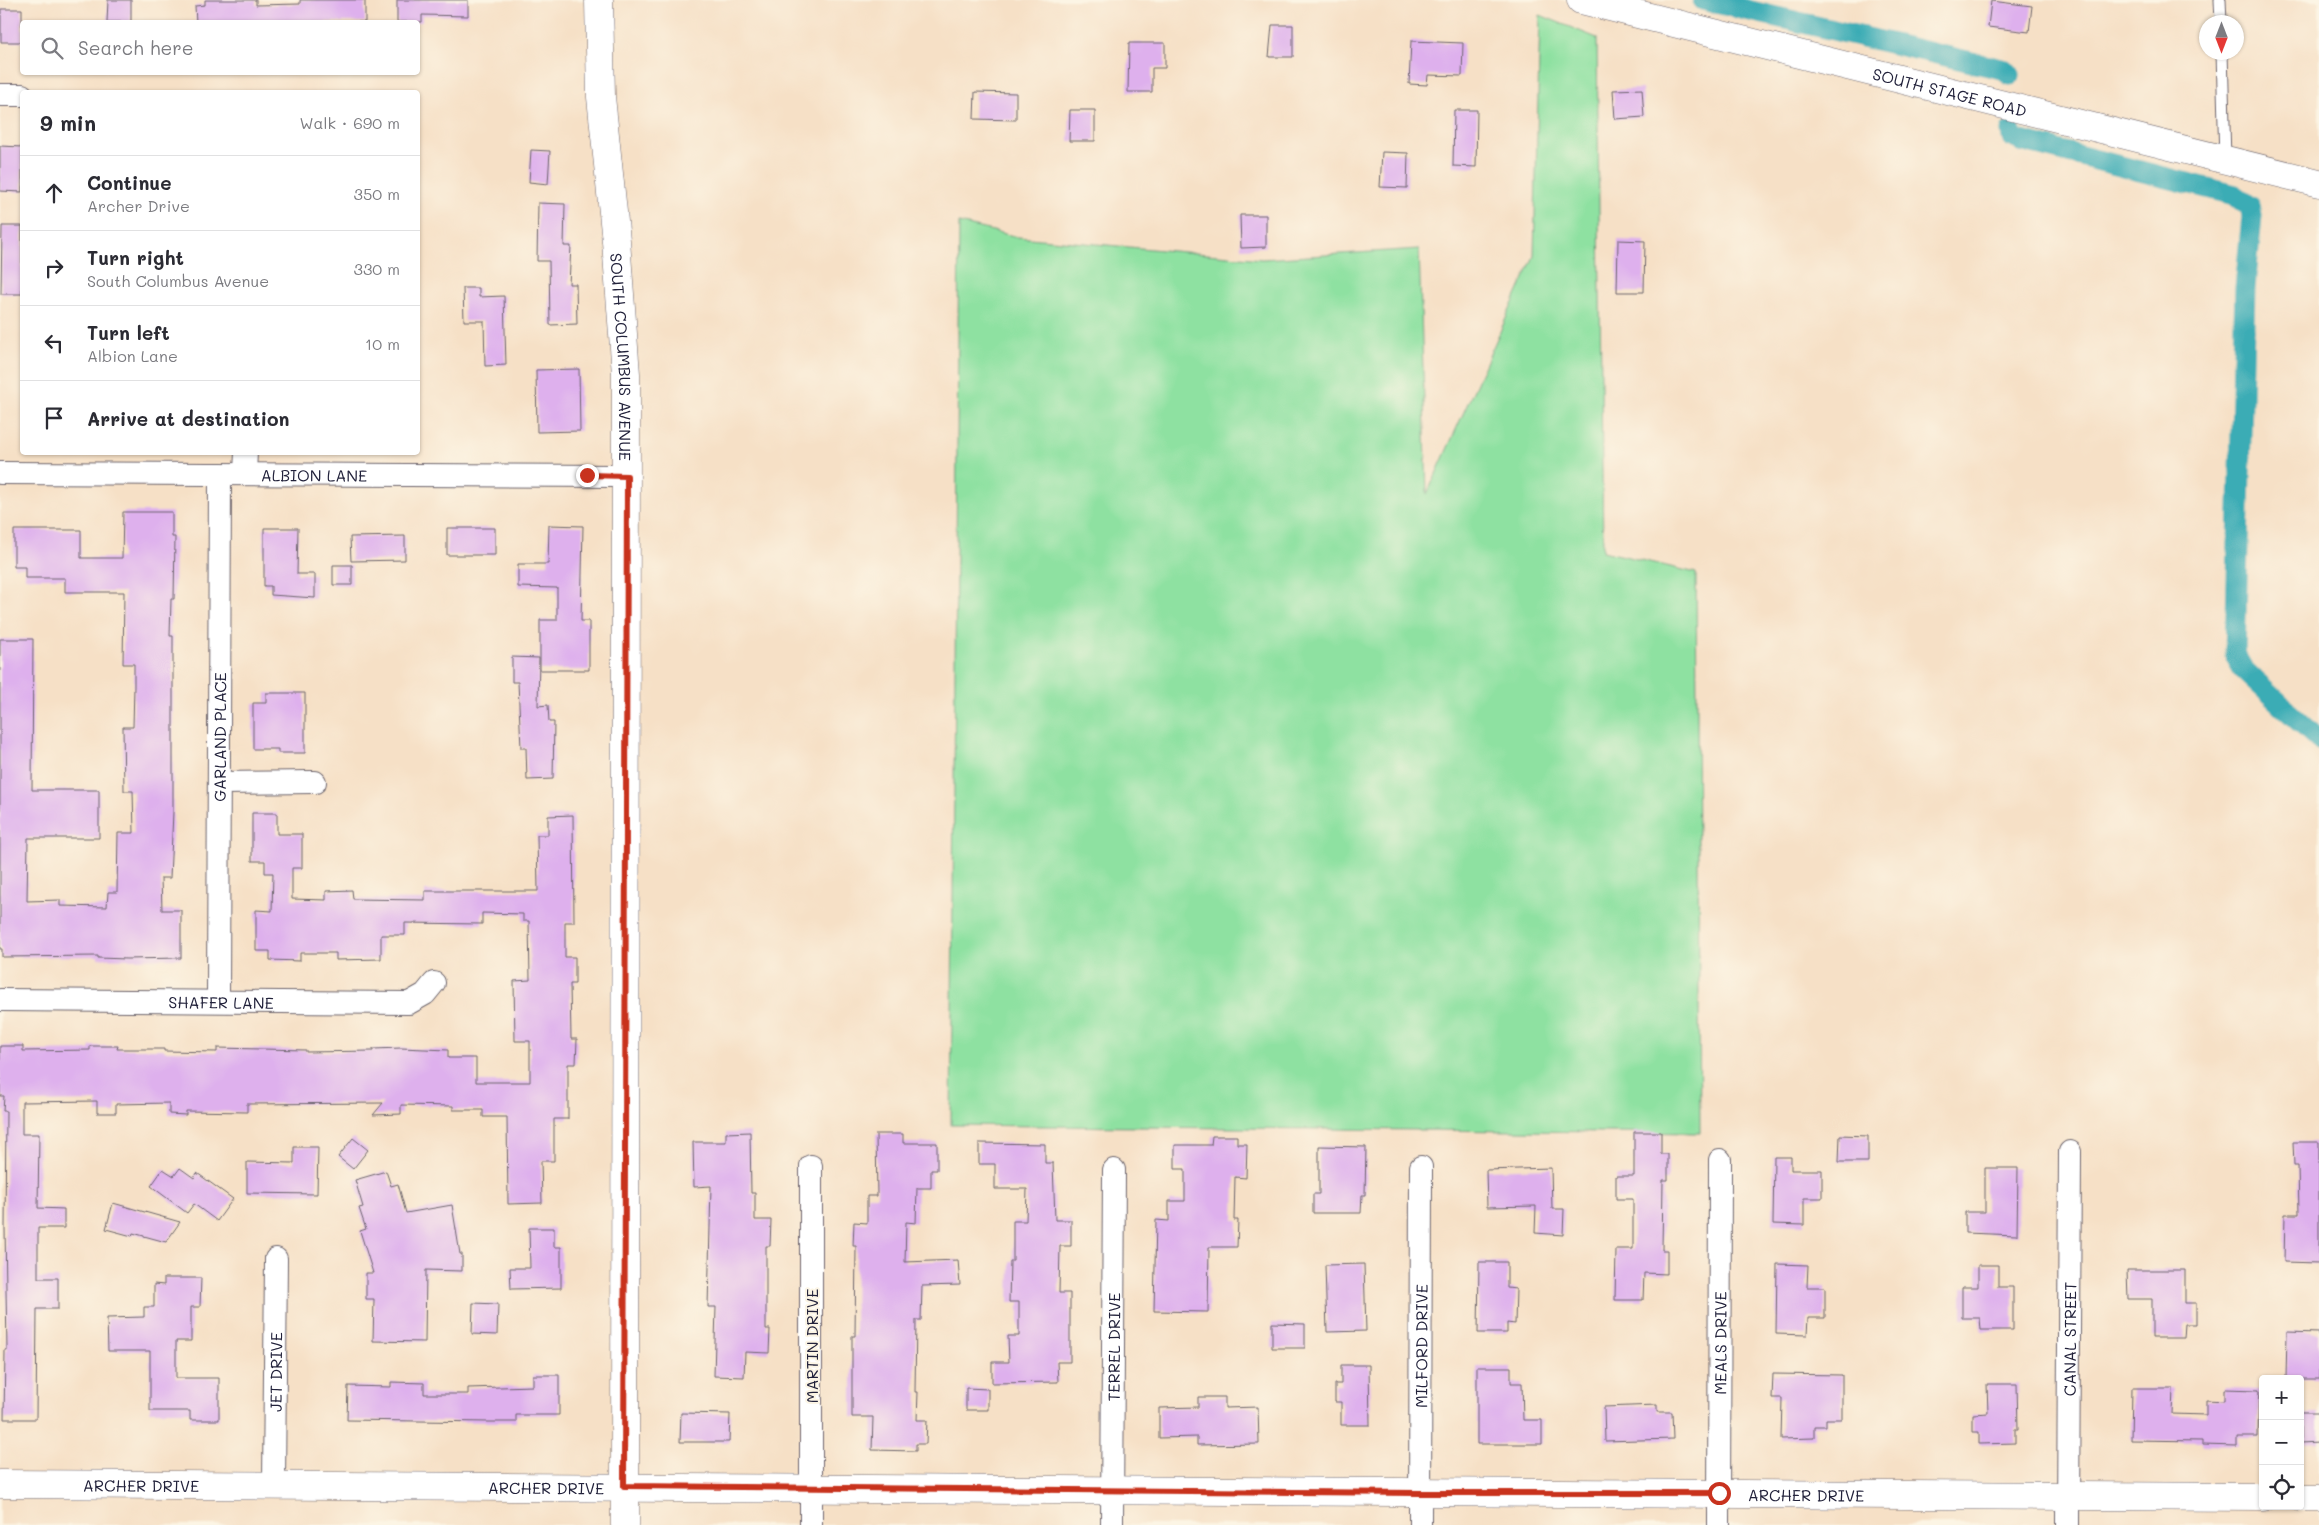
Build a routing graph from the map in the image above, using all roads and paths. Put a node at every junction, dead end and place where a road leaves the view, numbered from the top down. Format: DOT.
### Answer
graph roads {
  1 [pos="599,0"];
  2 [pos="1581,0"];
  3 [pos="2220,0"];
  4 [pos="2221,15"];
  5 [pos="2222,60"];
  6 [pos="0,94"];
  7 [pos="20,95"];
  8 [pos="2225,160"];
  9 [pos="2319,183"];
  10 [pos="246,463"];
  11 [pos="0,473"];
  12 [pos="220,474"];
  13 [pos="627,476"];
  14 [pos="314,782"];
  15 [pos="219,783"];
  16 [pos="434,983"];
  17 [pos="0,1000"];
  18 [pos="218,1001"];
  19 [pos="2070,1152"];
  20 [pos="1720,1160"];
  21 [pos="811,1166"];
  22 [pos="1421,1167"];
  23 [pos="1114,1170"];
  24 [pos="276,1259"];
  25 [pos="0,1484"];
  26 [pos="274,1484"];
  27 [pos="624,1486"];
  28 [pos="810,1488"];
  29 [pos="1112,1489"];
  30 [pos="1419,1493"];
  31 [pos="1719,1493"];
  32 [pos="2069,1495"];
  33 [pos="2259,1497"];
  34 [pos="2304,1498"];
  35 [pos="2319,1498"];
  36 [pos="625,1525"];
  37 [pos="810,1525"];
  38 [pos="1112,1525"];
  39 [pos="1420,1525"];
  40 [pos="1720,1525"];
  41 [pos="2068,1525"];
  1 -- 13 [label="street, SOUTH COLUMBUS AVENUE"];
  2 -- 8 [label="street, SOUTH STAGE ROAD"];
  3 -- 4 [label="lane"];
  5 -- 8 [label="lane"];
  6 -- 7 [label="street"];
  8 -- 9 [label="street, SOUTH STAGE ROAD"];
  10 -- 12 [label="street, ALBION LANE"];
  10 -- 13 [label="street, ALBION LANE"];
  11 -- 12 [label="street, ALBION LANE"];
  12 -- 15 [label="street, GARLAND PLACE"];
  13 -- 27 [label="street, SOUTH COLUMBUS AVENUE"];
  14 -- 15 [label="street"];
  15 -- 18 [label="street, GARLAND PLACE"];
  16 -- 18 [label="street, SHAFER LANE"];
  17 -- 18 [label="street, SHAFER LANE"];
  19 -- 32 [label="street, CANAL STREET"];
  20 -- 31 [label="street, MEALS DRIVE"];
  21 -- 28 [label="street, MARTIN DRIVE"];
  22 -- 30 [label="street, MILFORD DRIVE"];
  23 -- 29 [label="street, TERREL DRIVE"];
  24 -- 26 [label="street, JET DRIVE"];
  25 -- 26 [label="street, ARCHER DRIVE"];
  26 -- 27 [label="street, ARCHER DRIVE"];
  27 -- 28 [label="street, ARCHER DRIVE"];
  27 -- 36 [label="street, SOUTH COLUMBUS AVENUE"];
  28 -- 29 [label="street, ARCHER DRIVE"];
  28 -- 37 [label="street, MARTIN DRIVE"];
  29 -- 30 [label="street, ARCHER DRIVE"];
  29 -- 38 [label="street, TERREL DRIVE"];
  30 -- 31 [label="street, ARCHER DRIVE"];
  30 -- 39 [label="street, MILFORD DRIVE"];
  31 -- 32 [label="street, ARCHER DRIVE"];
  31 -- 40 [label="street, MEALS DRIVE"];
  32 -- 33 [label="street, ARCHER DRIVE"];
  32 -- 41 [label="street, CANAL STREET"];
  34 -- 35 [label="street"];
}
